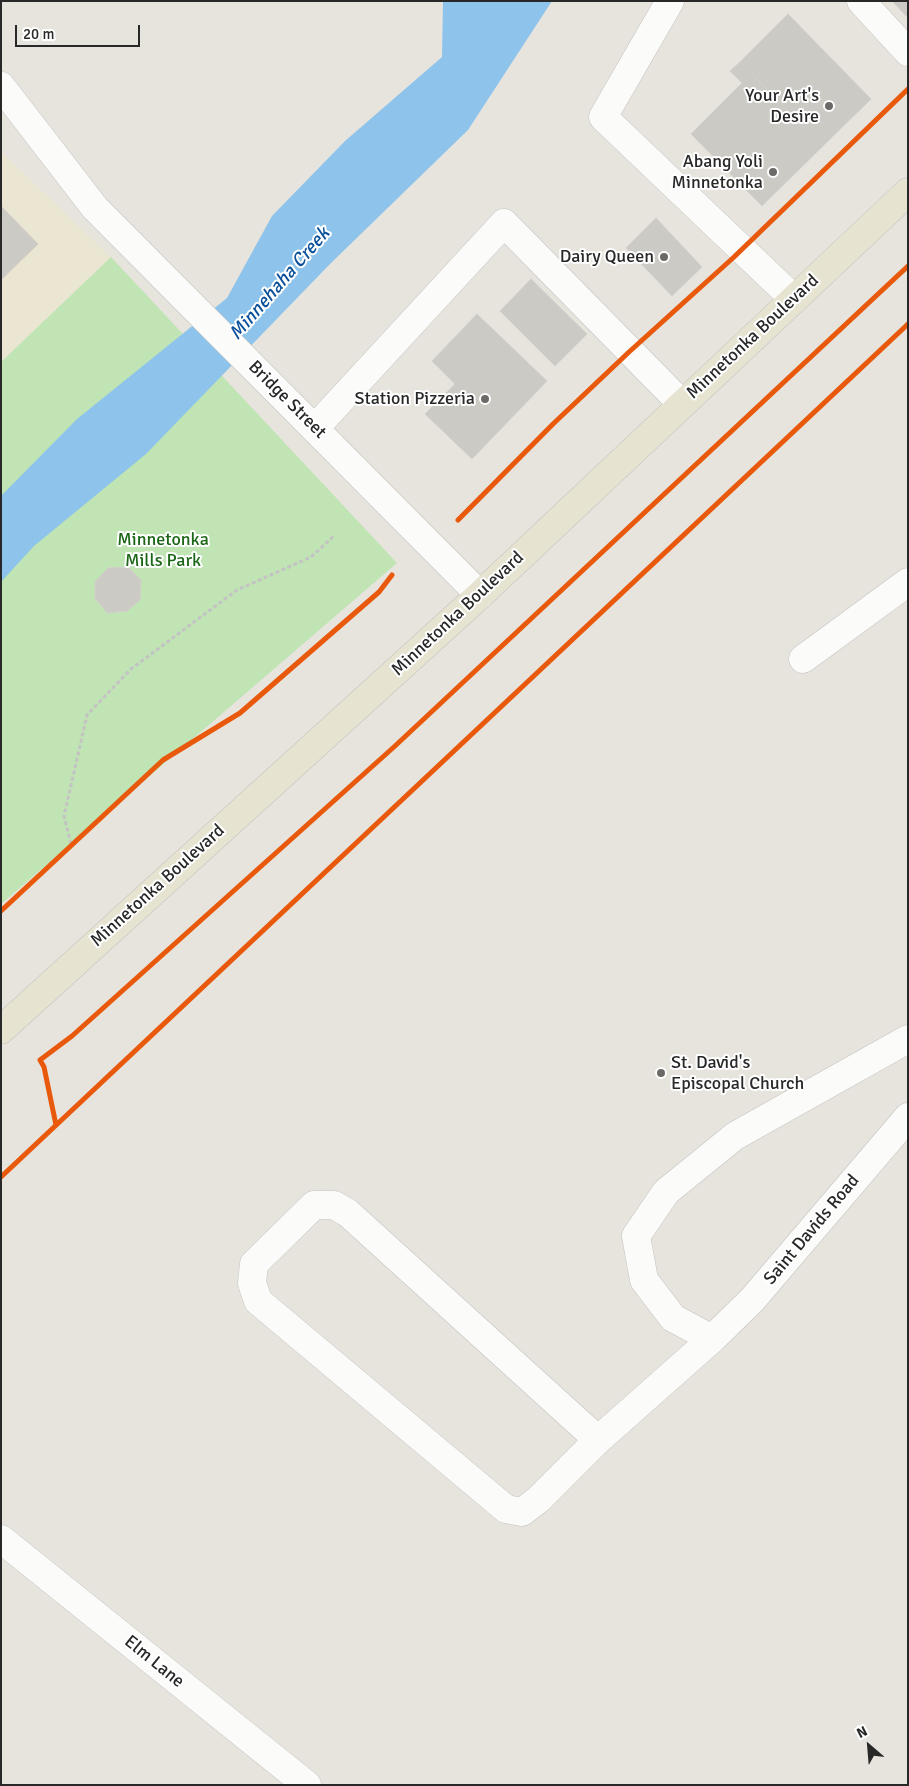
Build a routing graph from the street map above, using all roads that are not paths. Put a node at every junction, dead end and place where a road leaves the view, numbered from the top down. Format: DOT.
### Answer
graph roads {
  1 [pos="670,1"];
  2 [pos="861,1"];
  3 [pos="908,52"];
  4 [pos="1,86"];
  5 [pos="908,192"];
  6 [pos="794,299"];
  7 [pos="682,404"];
  8 [pos="315,428"];
  9 [pos="908,582"];
  10 [pos="480,595"];
  11 [pos="803,659"];
  12 [pos="1,1030"];
  13 [pos="908,1039"];
  14 [pos="908,1116"];
  15 [pos="712,1339"];
  16 [pos="598,1440"];
  17 [pos="1,1540"];
  18 [pos="307,1785"];
  1 -- 6 [label="street"];
  2 -- 3 [label="street"];
  4 -- 8 [label="street, Bridge Street"];
  5 -- 6 [label="main road, Minnetonka Boulevard"];
  6 -- 7 [label="main road, Minnetonka Boulevard"];
  7 -- 8 [label="street"];
  7 -- 10 [label="main road, Minnetonka Boulevard"];
  8 -- 10 [label="street, Bridge Street"];
  9 -- 11 [label="street"];
  10 -- 12 [label="main road, Minnetonka Boulevard"];
  13 -- 15 [label="street"];
  14 -- 15 [label="street, Saint Davids Road"];
  15 -- 16 [label="street, Saint Davids Road"];
  16 -- 16 [label="street, Saint Davids Road"];
  17 -- 18 [label="street, Elm Lane"];
}
